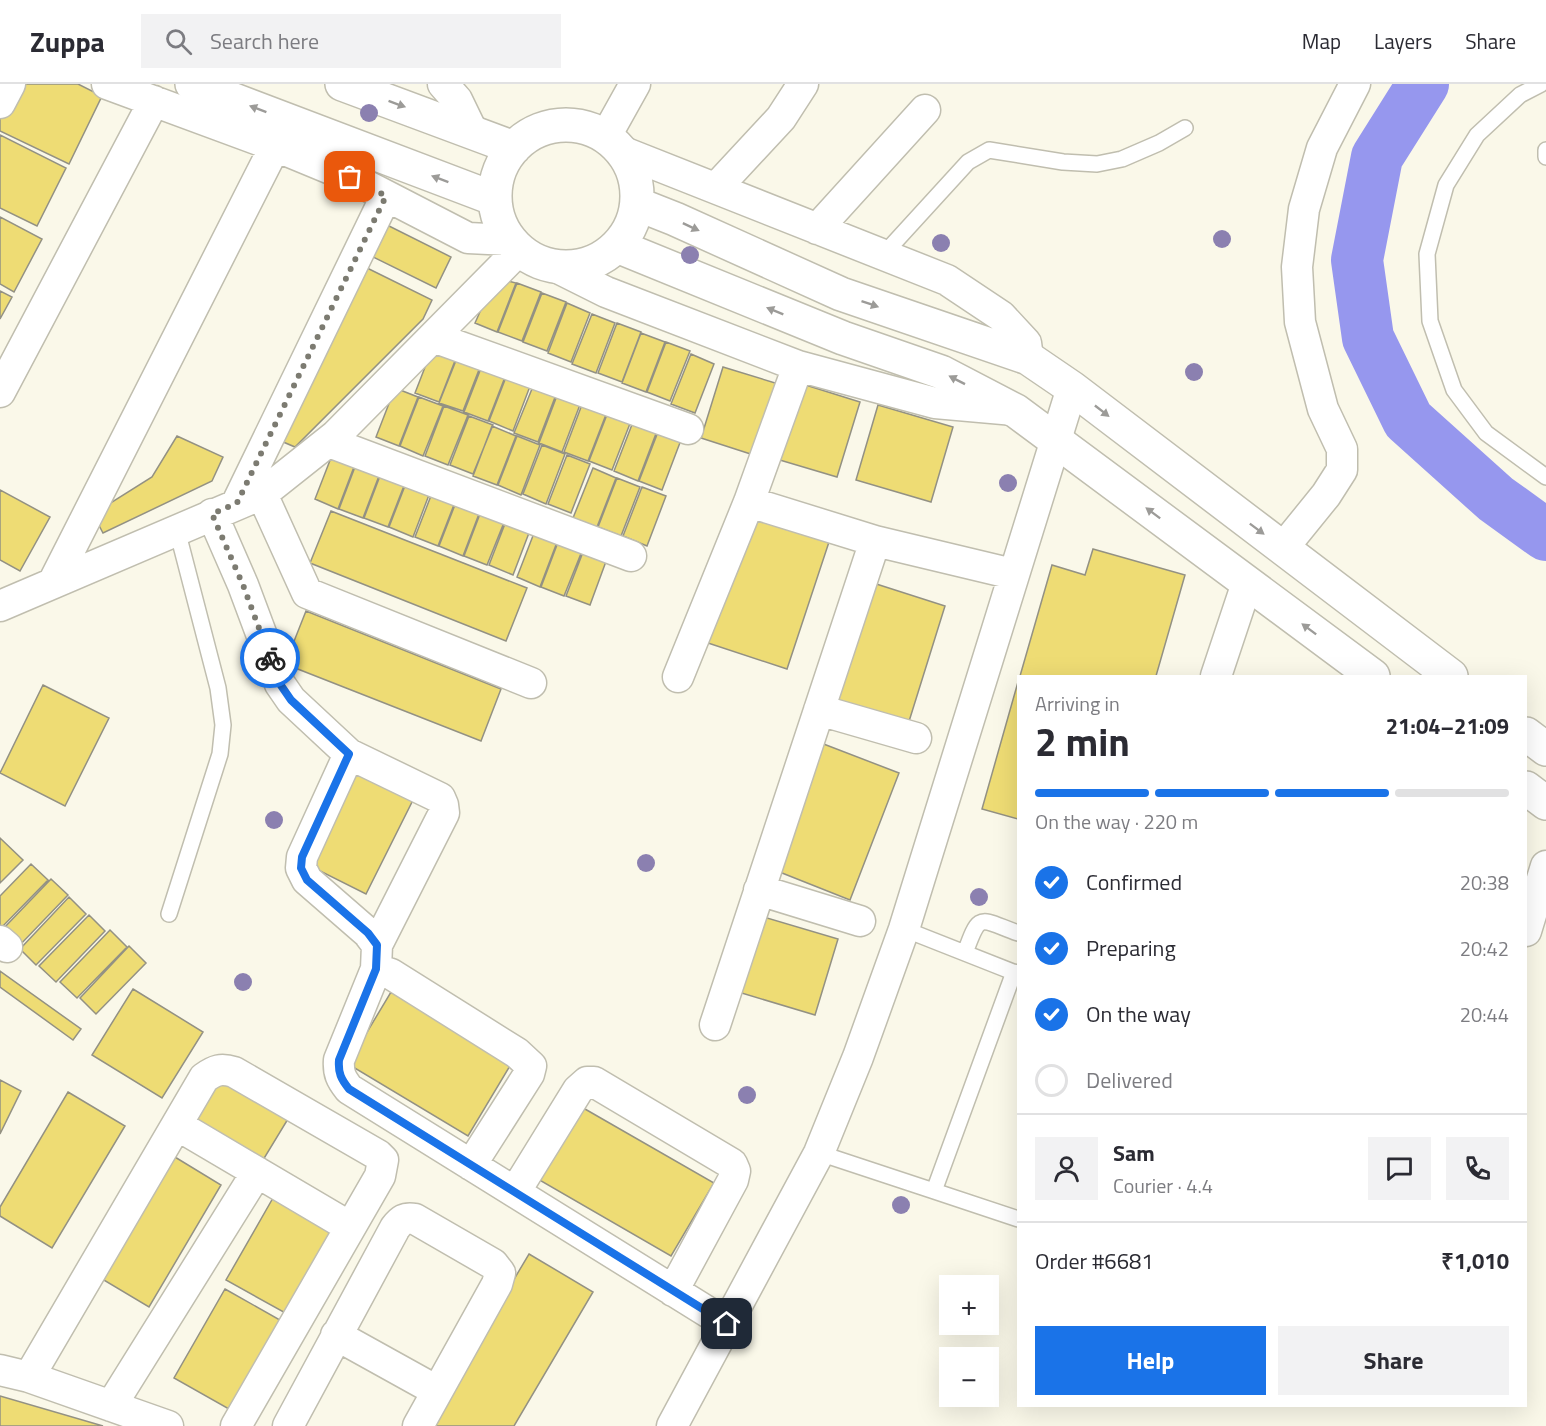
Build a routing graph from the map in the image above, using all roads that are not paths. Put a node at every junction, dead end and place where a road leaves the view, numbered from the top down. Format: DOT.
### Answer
graph roads {
  1 [pos="10,84"];
  2 [pos="107,84"];
  3 [pos="192,84"];
  4 [pos="342,84"];
  5 [pos="443,84"];
  6 [pos="635,84"];
  7 [pos="803,84"];
  8 [pos="1354,84"];
  9 [pos="1542,84"];
  10 [pos="154,101"];
  11 [pos="0,103"];
  12 [pos="926,110"];
  13 [pos="1185,128"];
  14 [pos="471,131"];
  15 [pos="614,144"];
  16 [pos="275,146"];
  17 [pos="514,148"];
  18 [pos="1546,150"];
  19 [pos="1546,157"];
  20 [pos="716,188"];
  21 [pos="386,196"];
  22 [pos="495,199"];
  23 [pos="637,204"];
  24 [pos="817,229"];
  25 [pos="514,245"];
  26 [pos="617,246"];
  27 [pos="883,255"];
  28 [pos="556,267"];
  29 [pos="433,337"];
  30 [pos="1028,358"];
  31 [pos="798,366"];
  32 [pos="1072,388"];
  33 [pos="0,392"];
  34 [pos="1016,411"];
  35 [pos="688,429"];
  36 [pos="1055,439"];
  37 [pos="328,442"];
  38 [pos="1546,477"];
  39 [pos="749,502"];
  40 [pos="237,504"];
  41 [pos="177,530"];
  42 [pos="875,541"];
  43 [pos="1282,548"];
  44 [pos="631,556"];
  45 [pos="1013,574"];
  46 [pos="1247,583"];
  47 [pos="53,584"];
  48 [pos="0,606"];
  49 [pos="1344,667"];
  50 [pos="1216,675"];
  51 [pos="1370,675"];
  52 [pos="1450,675"];
  53 [pos="678,677"];
  54 [pos="531,683"];
  55 [pos="819,710"];
  56 [pos="1527,735"];
  57 [pos="916,738"];
  58 [pos="1546,749"];
  59 [pos="349,754"];
  60 [pos="1527,790"];
  61 [pos="1546,803"];
  62 [pos="1541,868"];
  63 [pos="759,890"];
  64 [pos="169,914"];
  65 [pos="860,921"];
  66 [pos="1527,927"];
  67 [pos="904,929"];
  68 [pos="1017,933"];
  69 [pos="965,953"];
  70 [pos="377,957"];
  71 [pos="1016,973"];
  72 [pos="715,1024"];
  73 [pos="177,1125"];
  74 [pos="819,1153"];
  75 [pos="471,1165"];
  76 [pos="257,1172"];
  77 [pos="934,1191"];
  78 [pos="515,1192"];
  79 [pos="1017,1220"];
  80 [pos="350,1227"];
  81 [pos="673,1291"];
  82 [pos="727,1324"];
  83 [pos="336,1335"];
  84 [pos="0,1370"];
  85 [pos="29,1377"];
  86 [pos="437,1391"];
  87 [pos="111,1406"];
  88 [pos="168,1426"];
  89 [pos="236,1426"];
  90 [pos="288,1426"];
  91 [pos="418,1426"];
  92 [pos="672,1426"];
  1 -- 11 [label="street"];
  2 -- 10 [label="street"];
  22 -- 3 [label="street, one-way"];
  4 -- 14 [label="street, one-way"];
  5 -- 14 [label="street"];
  6 -- 15 [label="street"];
  7 -- 20 [label="street"];
  8 -- 43 [label="street"];
  9 -- 38 [label="lane"];
  10 -- 16 [label="street"];
  10 -- 33 [label="street"];
  12 -- 24 [label="street"];
  13 -- 27 [label="lane"];
  14 -- 17 [label="street"];
  15 -- 17 [label="street"];
  15 -- 20 [label="street"];
  15 -- 23 [label="street"];
  16 -- 21 [label="street"];
  16 -- 47 [label="street"];
  17 -- 22 [label="street"];
  18 -- 19 [label="lane"];
  20 -- 24 [label="street"];
  21 -- 25 [label="street"];
  21 -- 40 [label="street"];
  22 -- 25 [label="street"];
  23 -- 26 [label="street"];
  23 -- 30 [label="street, one-way"];
  24 -- 27 [label="street"];
  25 -- 28 [label="street"];
  25 -- 29 [label="street"];
  26 -- 28 [label="street"];
  34 -- 26 [label="street, one-way"];
  27 -- 30 [label="street"];
  28 -- 31 [label="street"];
  29 -- 35 [label="street"];
  29 -- 37 [label="street"];
  30 -- 32 [label="street"];
  31 -- 34 [label="street"];
  31 -- 39 [label="street"];
  32 -- 36 [label="street"];
  32 -- 43 [label="street, one-way"];
  34 -- 36 [label="street"];
  36 -- 45 [label="street"];
  46 -- 36 [label="street, one-way"];
  37 -- 40 [label="street"];
  37 -- 44 [label="street"];
  39 -- 42 [label="street"];
  39 -- 53 [label="street"];
  40 -- 41 [label="street"];
  40 -- 54 [label="street"];
  40 -- 59 [label="street"];
  41 -- 47 [label="street"];
  41 -- 64 [label="lane"];
  42 -- 45 [label="street"];
  42 -- 55 [label="street"];
  43 -- 52 [label="street"];
  45 -- 67 [label="street"];
  49 -- 46 [label="street, one-way"];
  46 -- 50 [label="street"];
  47 -- 48 [label="street"];
  49 -- 51 [label="street"];
  55 -- 57 [label="street"];
  55 -- 63 [label="street"];
  56 -- 58 [label="street"];
  59 -- 70 [label="street"];
  59 -- 70 [label="street"];
  60 -- 61 [label="street"];
  62 -- 66 [label="street"];
  63 -- 65 [label="street"];
  63 -- 72 [label="street"];
  67 -- 69 [label="lane"];
  67 -- 74 [label="street"];
  68 -- 69 [label="lane"];
  69 -- 71 [label="lane"];
  70 -- 75 [label="street"];
  70 -- 75 [label="street"];
  71 -- 77 [label="lane"];
  73 -- 76 [label="street"];
  73 -- 80 [label="street"];
  73 -- 85 [label="street"];
  74 -- 77 [label="lane"];
  74 -- 82 [label="street"];
  75 -- 78 [label="street"];
  76 -- 80 [label="street"];
  76 -- 87 [label="street"];
  77 -- 79 [label="lane"];
  78 -- 81 [label="street"];
  78 -- 81 [label="street"];
  80 -- 89 [label="street"];
  81 -- 82 [label="street"];
  82 -- 92 [label="street"];
  83 -- 86 [label="street"];
  83 -- 86 [label="street"];
  83 -- 90 [label="street"];
  84 -- 85 [label="street"];
  85 -- 87 [label="street"];
  86 -- 91 [label="street"];
  87 -- 88 [label="street"];
}
